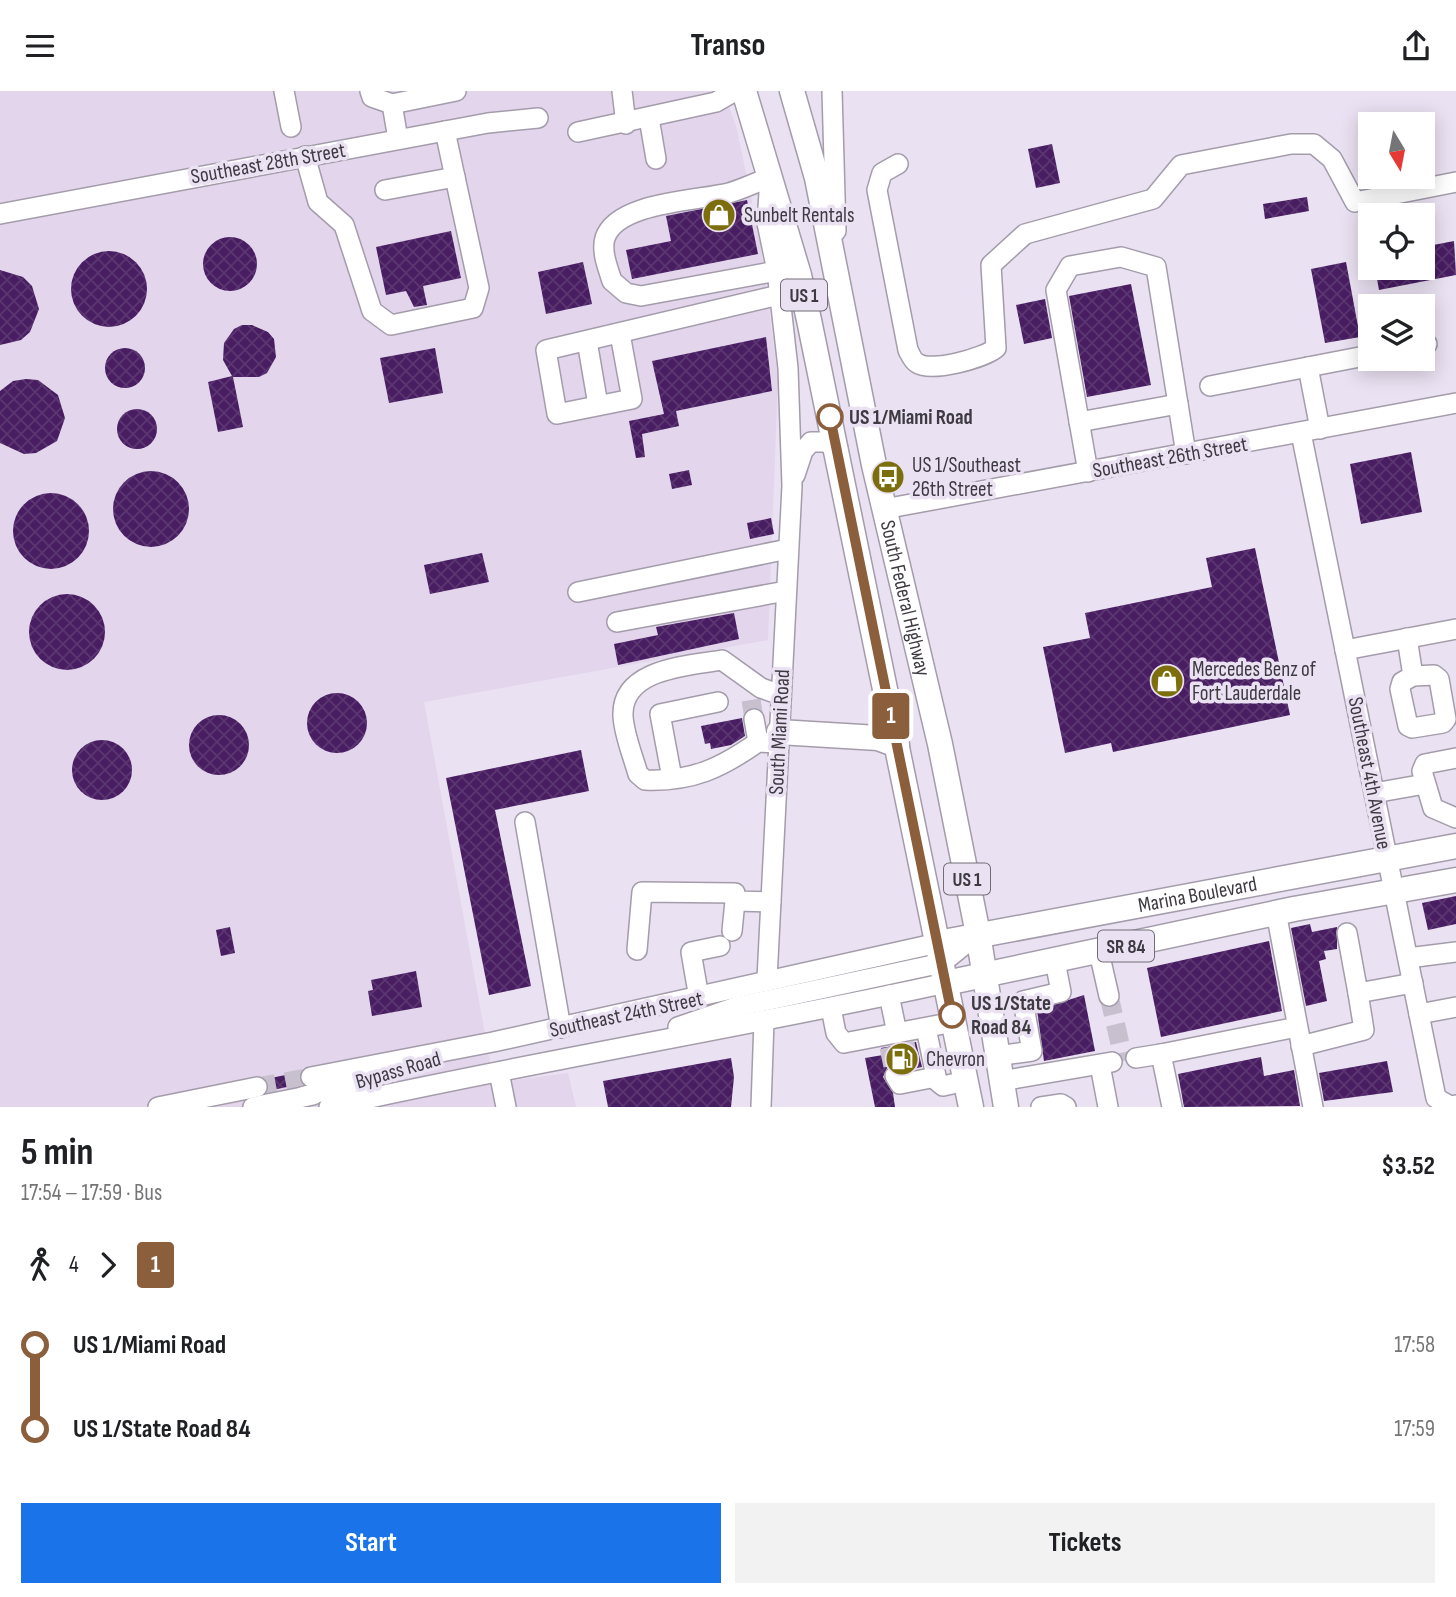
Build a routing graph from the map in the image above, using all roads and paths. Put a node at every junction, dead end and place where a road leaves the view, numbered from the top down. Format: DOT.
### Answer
graph roads {
  1 [pos="284,91"];
  2 [pos="370,91"];
  3 [pos="456,91"];
  4 [pos="622,91"];
  5 [pos="735,91"];
  6 [pos="744,91"];
  7 [pos="792,91"];
  8 [pos="832,91"];
  9 [pos="391,104"];
  10 [pos="538,118"];
  11 [pos="649,118"];
  12 [pos="626,124"];
  13 [pos="291,127"];
  14 [pos="445,131"];
  15 [pos="578,132"];
  16 [pos="398,139"];
  17 [pos="305,156"];
  18 [pos="656,159"];
  19 [pos="898,164"];
  20 [pos="455,177"];
  21 [pos="770,177"];
  22 [pos="1456,182"];
  23 [pos="385,190"];
  24 [pos="0,214"];
  25 [pos="777,271"];
  26 [pos="838,281"];
  27 [pos="779,295"];
  28 [pos="620,334"];
  29 [pos="587,341"];
  30 [pos="1358,357"];
  31 [pos="1308,367"];
  32 [pos="1210,386"];
  33 [pos="1456,403"];
  34 [pos="1178,404"];
  35 [pos="598,405"];
  36 [pos="1079,422"];
  37 [pos="1311,431"];
  38 [pos="838,449"];
  39 [pos="1186,454"];
  40 [pos="1088,472"];
  41 [pos="792,486"];
  42 [pos="884,509"];
  43 [pos="788,549"];
  44 [pos="786,591"];
  45 [pos="578,592"];
  46 [pos="617,622"];
  47 [pos="1456,629"];
  48 [pos="1407,638"];
  49 [pos="1345,650"];
  50 [pos="1413,676"];
  51 [pos="748,680"];
  52 [pos="781,695"];
  53 [pos="718,702"];
  54 [pos="772,739"];
  55 [pos="897,745"];
  56 [pos="1456,758"];
  57 [pos="672,778"];
  58 [pos="1424,783"];
  59 [pos="1374,793"];
  60 [pos="1456,818"];
  61 [pos="525,822"];
  62 [pos="1456,846"];
  63 [pos="1388,858"];
  64 [pos="1456,880"];
  65 [pos="1394,891"];
  66 [pos="734,901"];
  67 [pos="771,902"];
  68 [pos="1276,912"];
  69 [pos="1347,933"];
  70 [pos="978,935"];
  71 [pos="637,950"];
  72 [pos="1099,952"];
  73 [pos="1456,952"];
  74 [pos="1408,958"];
  75 [pos="1055,961"];
  76 [pos="942,963"];
  77 [pos="984,976"];
  78 [pos="767,979"];
  79 [pos="1413,983"];
  80 [pos="1358,993"];
  81 [pos="889,995"];
  82 [pos="1110,996"];
  83 [pos="699,998"];
  84 [pos="831,1007"];
  85 [pos="1456,1007"];
  86 [pos="1419,1014"];
  87 [pos="764,1021"];
  88 [pos="954,1022"];
  89 [pos="561,1028"];
  90 [pos="926,1028"];
  91 [pos="1299,1036"];
  92 [pos="896,1038"];
  93 [pos="494,1042"];
  94 [pos="621,1047"];
  95 [pos="1161,1054"];
  96 [pos="581,1055"];
  97 [pos="998,1056"];
  98 [pos="1136,1058"];
  99 [pos="311,1077"];
  100 [pos="906,1077"];
  101 [pos="936,1077"];
  102 [pos="442,1081"];
  103 [pos="966,1081"];
  104 [pos="1001,1081"];
  105 [pos="501,1082"];
  106 [pos="302,1097"];
  107 [pos="252,1098"];
  108 [pos="400,1102"];
  109 [pos="1456,1105"];
  110 [pos="1450,1106"];
  111 [pos="158,1107"];
  112 [pos="329,1107"];
  113 [pos="506,1107"];
  114 [pos="761,1107"];
  115 [pos="971,1107"];
  116 [pos="1006,1107"];
  117 [pos="1041,1107"];
  118 [pos="1066,1107"];
  119 [pos="1108,1107"];
  120 [pos="1172,1107"];
  121 [pos="1313,1107"];
  1 -- 13 [label="street"];
  2 -- 9 [label="street"];
  3 -- 9 [label="street"];
  4 -- 12 [label="street"];
  5 -- 11 [label="street"];
  6 -- 21 [label="main road, South Federal Highway / US 1"];
  7 -- 26 [label="main road, South Federal Highway / US 1"];
  8 -- 26 [label="street"];
  9 -- 16 [label="street"];
  10 -- 14 [label="street, Southeast 28th Street"];
  11 -- 12 [label="street"];
  11 -- 18 [label="street"];
  12 -- 15 [label="street"];
  14 -- 16 [label="street, Southeast 28th Street"];
  14 -- 20 [label="street"];
  16 -- 17 [label="street, Southeast 28th Street"];
  17 -- 20 [label="street"];
  17 -- 24 [label="street, Southeast 28th Street"];
  19 -- 22 [label="street"];
  20 -- 23 [label="street"];
  21 -- 25 [label="street, South Miami Road"];
  21 -- 25 [label="street"];
  21 -- 38 [label="main road, South Federal Highway / US 1"];
  25 -- 27 [label="street, South Miami Road"];
  26 -- 42 [label="main road, South Federal Highway / US 1"];
  27 -- 28 [label="street"];
  27 -- 41 [label="street, South Miami Road"];
  28 -- 29 [label="street"];
  28 -- 35 [label="street"];
  29 -- 35 [label="street"];
  29 -- 35 [label="street"];
  30 -- 31 [label="street"];
  31 -- 32 [label="street"];
  31 -- 37 [label="street, Southeast 4th Avenue"];
  33 -- 37 [label="street, Southeast 26th Street"];
  34 -- 36 [label="street"];
  34 -- 36 [label="street"];
  34 -- 39 [label="street"];
  36 -- 40 [label="street"];
  37 -- 39 [label="street, Southeast 26th Street"];
  37 -- 49 [label="street, Southeast 4th Avenue"];
  38 -- 41 [label="street, South Miami Road"];
  38 -- 42 [label="main road"];
  38 -- 55 [label="main road, South Federal Highway / US 1"];
  39 -- 40 [label="street, Southeast 26th Street"];
  40 -- 42 [label="street, Southeast 26th Street"];
  41 -- 43 [label="street, South Miami Road"];
  42 -- 70 [label="main road, South Federal Highway / US 1"];
  43 -- 44 [label="street, South Miami Road"];
  43 -- 45 [label="street"];
  44 -- 46 [label="street"];
  44 -- 52 [label="street, South Miami Road"];
  47 -- 48 [label="street"];
  48 -- 49 [label="street"];
  48 -- 50 [label="street"];
  49 -- 59 [label="street, Southeast 4th Avenue"];
  51 -- 52 [label="street"];
  51 -- 54 [label="street"];
  51 -- 57 [label="street"];
  52 -- 54 [label="street, South Miami Road"];
  53 -- 57 [label="street"];
  54 -- 55 [label="main road"];
  54 -- 57 [label="street"];
  54 -- 67 [label="street, South Miami Road"];
  55 -- 76 [label="main road, South Federal Highway / US 1"];
  56 -- 58 [label="street"];
  58 -- 59 [label="street"];
  58 -- 60 [label="street"];
  59 -- 63 [label="street, Southeast 4th Avenue"];
  61 -- 89 [label="street"];
  62 -- 63 [label="main road, Marina Boulevard / SR 84"];
  63 -- 65 [label="street, Southeast 4th Avenue"];
  63 -- 70 [label="main road, Marina Boulevard / SR 84"];
  64 -- 65 [label="main road, Marina Boulevard / SR 84"];
  65 -- 68 [label="main road, Marina Boulevard / SR 84"];
  65 -- 74 [label="street, Southeast 4th Avenue"];
  66 -- 67 [label="street"];
  66 -- 71 [label="street"];
  66 -- 83 [label="street"];
  67 -- 78 [label="street, South Miami Road"];
  68 -- 72 [label="main road, Marina Boulevard / SR 84"];
  68 -- 91 [label="street"];
  69 -- 80 [label="street"];
  70 -- 76 [label="main road, Marina Boulevard / SR 84"];
  70 -- 77 [label="main road, South Federal Highway / US 1"];
  72 -- 75 [label="main road, Marina Boulevard / SR 84"];
  72 -- 82 [label="street"];
  73 -- 74 [label="street"];
  74 -- 79 [label="street, Southeast 4th Avenue"];
  75 -- 77 [label="main road, Marina Boulevard / SR 84"];
  75 -- 97 [label="street"];
  76 -- 77 [label="main road, Marina Boulevard / SR 84"];
  76 -- 78 [label="street, Southeast 24th Street / SR 84"];
  76 -- 81 [label="street, Southeast 24th Street / SR 84"];
  76 -- 88 [label="main road, South Federal Highway / US 1"];
  76 -- 94 [label="street"];
  77 -- 97 [label="main road, South Federal Highway / US 1"];
  78 -- 83 [label="street, Southeast 24th Street"];
  79 -- 80 [label="street"];
  79 -- 86 [label="street, Southeast 4th Avenue"];
  80 -- 91 [label="street"];
  81 -- 84 [label="street, Southeast 24th Street / SR 84"];
  81 -- 92 [label="street"];
  83 -- 89 [label="street, Southeast 24th Street"];
  84 -- 87 [label="street, Southeast 24th Street / SR 84"];
  84 -- 92 [label="street"];
  85 -- 86 [label="street"];
  86 -- 110 [label="street, Southeast 4th Avenue"];
  87 -- 94 [label="street, Southeast 24th Street"];
  87 -- 114 [label="street"];
  88 -- 90 [label="street"];
  88 -- 103 [label="main road, South Federal Highway / US 1"];
  89 -- 93 [label="street, Southeast 24th Street"];
  89 -- 96 [label="street"];
  90 -- 92 [label="street"];
  90 -- 101 [label="street"];
  91 -- 95 [label="street"];
  91 -- 121 [label="street"];
  93 -- 99 [label="street, Southeast 24th Street"];
  93 -- 106 [label="street, Bypass Road"];
  94 -- 96 [label="street, Southeast 24th Street"];
  95 -- 98 [label="street"];
  95 -- 120 [label="street"];
  96 -- 102 [label="street, Southeast 24th Street"];
  97 -- 104 [label="main road, South Federal Highway / US 1"];
  100 -- 101 [label="street"];
  101 -- 103 [label="street"];
  102 -- 106 [label="street, Bypass Road"];
  102 -- 108 [label="street, Southeast 24th Street"];
  103 -- 115 [label="main road, South Federal Highway / US 1"];
  104 -- 116 [label="main road, South Federal Highway / US 1"];
  104 -- 119 [label="street"];
  105 -- 113 [label="street"];
  106 -- 107 [label="street, Bypass Road"];
  107 -- 111 [label="street"];
  108 -- 112 [label="street, Southeast 24th Street"];
  109 -- 110 [label="street"];
  117 -- 118 [label="street"];
}
